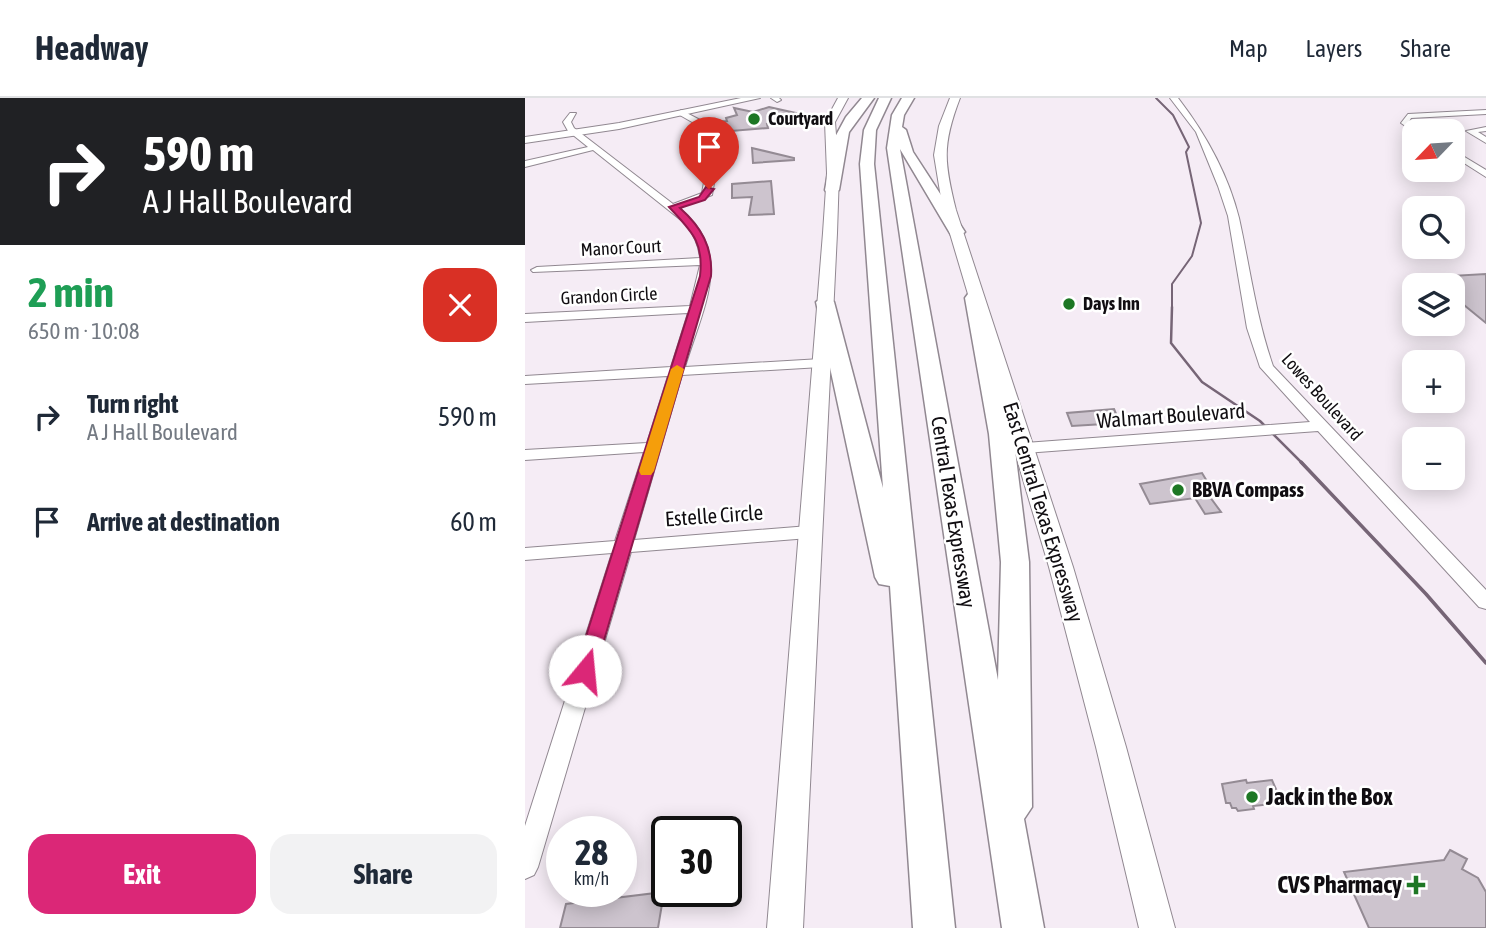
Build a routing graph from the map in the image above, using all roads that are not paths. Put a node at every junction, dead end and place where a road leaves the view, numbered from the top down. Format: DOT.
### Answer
graph roads {
  1 [pos="755,98"];
  2 [pos="843,98"];
  3 [pos="868,98"];
  4 [pos="955,98"];
  5 [pos="1174,98"];
  6 [pos="897,104"];
  7 [pos="1486,112"];
  8 [pos="577,115"];
  9 [pos="684,117"];
  10 [pos="1407,119"];
  11 [pos="1486,129"];
  12 [pos="579,133"];
  13 [pos="525,140"];
  14 [pos="1486,140"];
  15 [pos="597,147"];
  16 [pos="1465,161"];
  17 [pos="525,164"];
  18 [pos="1486,174"];
  19 [pos="704,176"];
  20 [pos="698,189"];
  21 [pos="709,189"];
  22 [pos="832,190"];
  23 [pos="671,206"];
  24 [pos="957,232"];
  25 [pos="707,261"];
  26 [pos="537,270"];
  27 [pos="974,298"];
  28 [pos="825,302"];
  29 [pos="696,309"];
  30 [pos="525,318"];
  31 [pos="821,363"];
  32 [pos="677,371"];
  33 [pos="525,380"];
  34 [pos="1320,426"];
  35 [pos="654,447"];
  36 [pos="1025,448"];
  37 [pos="525,455"];
  38 [pos="809,532"];
  39 [pos="623,546"];
  40 [pos="525,554"];
  41 [pos="1486,602"];
  42 [pos="907,628"];
  43 [pos="1011,865"];
  44 [pos="525,867"];
  45 [pos="785,928"];
  46 [pos="934,928"];
  47 [pos="1023,928"];
  48 [pos="1157,928"];
  1 -- 9 [label="main road"];
  2 -- 22 [label="main road"];
  3 -- 22 [label="highway"];
  4 -- 24 [label="main road, East Central Texas Expressway"];
  5 -- 34 [label="street, Lowes Boulevard"];
  6 -- 24 [label="highway"];
  6 -- 42 [label="highway"];
  6 -- 43 [label="highway, Central Texas Expressway"];
  7 -- 10 [label="street"];
  8 -- 12 [label="street"];
  9 -- 12 [label="main road"];
  9 -- 19 [label="street"];
  11 -- 14 [label="street"];
  12 -- 13 [label="main road"];
  12 -- 15 [label="street"];
  15 -- 17 [label="street"];
  15 -- 23 [label="street"];
  16 -- 18 [label="street"];
  19 -- 20 [label="street"];
  19 -- 21 [label="street"];
  20 -- 21 [label="street"];
  20 -- 23 [label="street"];
  21 -- 23 [label="street"];
  22 -- 28 [label="main road"];
  23 -- 25 [label="street"];
  24 -- 27 [label="main road, East Central Texas Expressway"];
  25 -- 26 [label="street, Manor Court"];
  25 -- 29 [label="street"];
  27 -- 36 [label="main road, East Central Texas Expressway"];
  27 -- 43 [label="highway"];
  28 -- 31 [label="main road"];
  28 -- 42 [label="highway"];
  29 -- 30 [label="street, Grandon Circle"];
  29 -- 32 [label="street"];
  31 -- 32 [label="street"];
  31 -- 38 [label="main road"];
  32 -- 33 [label="street"];
  32 -- 35 [label="street"];
  34 -- 36 [label="street, Walmart Boulevard"];
  34 -- 41 [label="street, Lowes Boulevard"];
  35 -- 37 [label="street"];
  35 -- 39 [label="street"];
  36 -- 48 [label="main road, East Central Texas Expressway"];
  38 -- 39 [label="street, Estelle Circle"];
  38 -- 45 [label="main road"];
  39 -- 40 [label="street, Estelle Circle"];
  39 -- 44 [label="street"];
  42 -- 46 [label="highway"];
  43 -- 47 [label="highway, Central Texas Expressway"];
}
